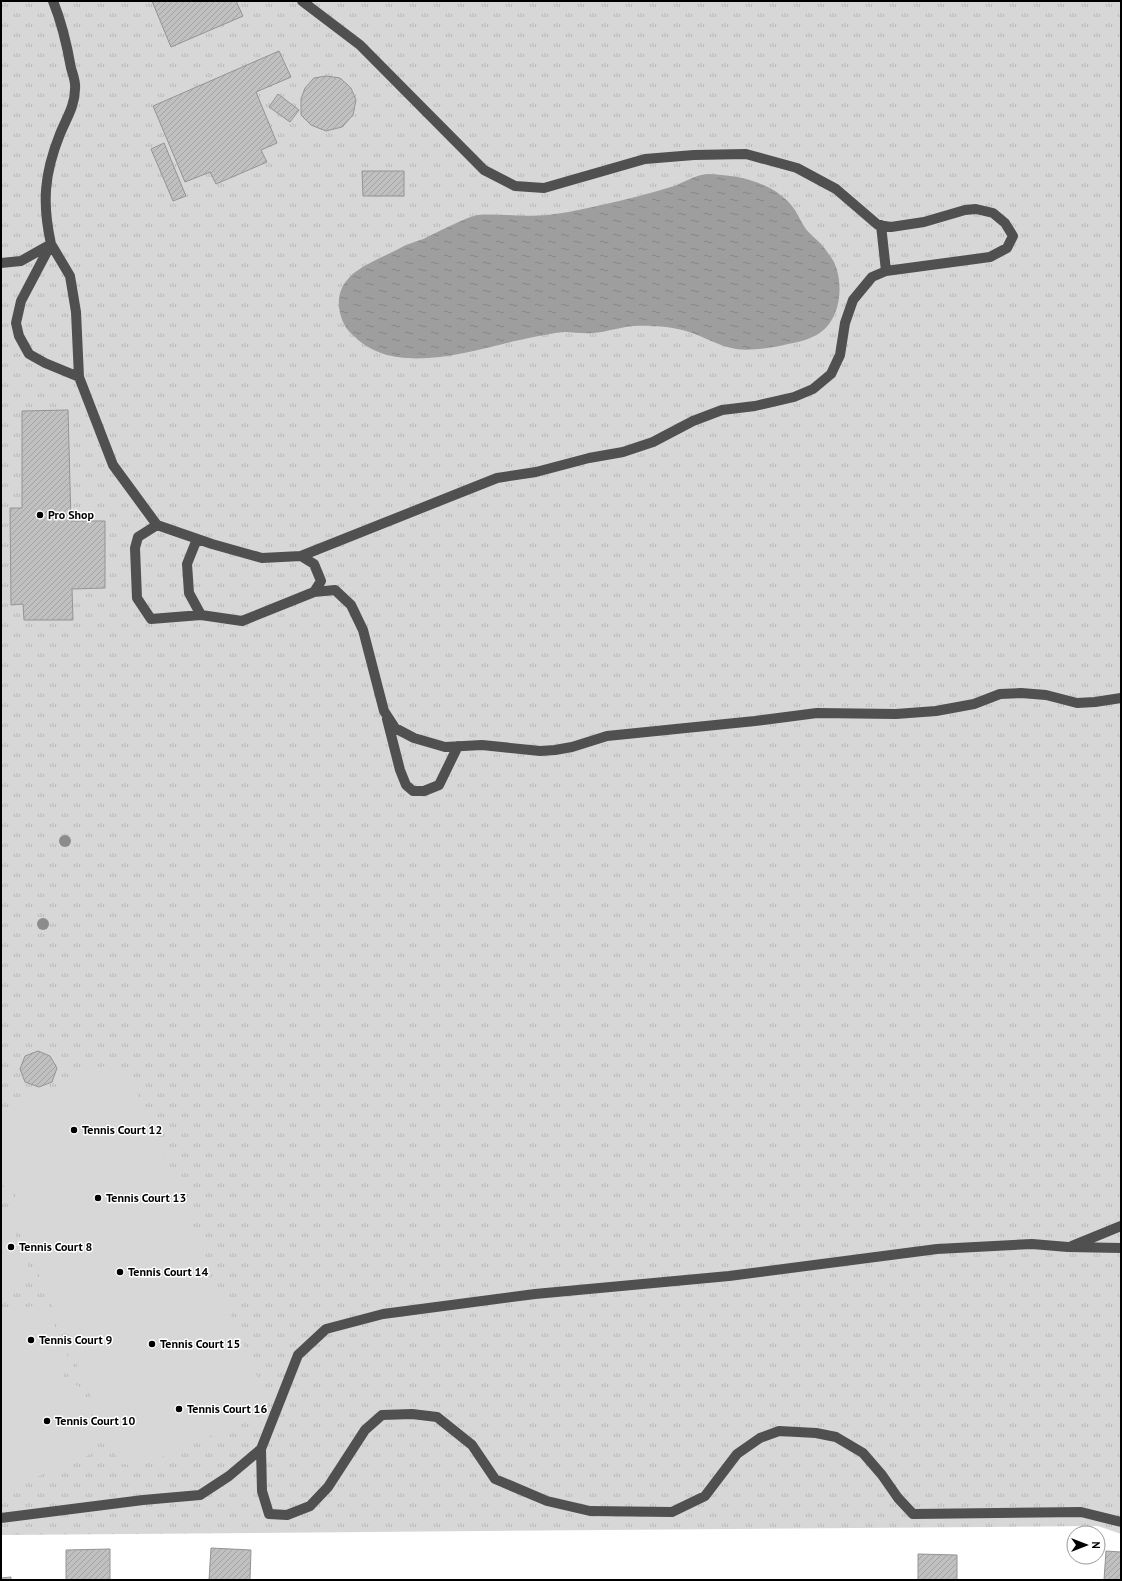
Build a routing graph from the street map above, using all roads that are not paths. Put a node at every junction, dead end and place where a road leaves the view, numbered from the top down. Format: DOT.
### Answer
graph roads {
  1 [pos="53,1"];
  2 [pos="302,1"];
  3 [pos="881,225"];
  4 [pos="51,244"];
  5 [pos="1,263"];
  6 [pos="886,271"];
  7 [pos="78,377"];
  8 [pos="157,525"];
  9 [pos="198,539"];
  10 [pos="301,556"];
  11 [pos="314,592"];
  12 [pos="201,615"];
  13 [pos="1121,698"];
  14 [pos="384,711"];
  15 [pos="458,746"];
  16 [pos="1121,1226"];
  17 [pos="1068,1247"];
  18 [pos="1121,1248"];
  19 [pos="261,1448"];
  20 [pos="1,1518"];
  21 [pos="1121,1522"];
  1 -- 4 [label="lane"];
  2 -- 3 [label="lane"];
  3 -- 6 [label="lane"];
  3 -- 6 [label="lane"];
  4 -- 5 [label="lane"];
  4 -- 7 [label="lane"];
  4 -- 7 [label="lane"];
  6 -- 10 [label="lane"];
  7 -- 8 [label="lane"];
  8 -- 9 [label="lane"];
  8 -- 12 [label="lane"];
  9 -- 10 [label="lane"];
  9 -- 12 [label="lane"];
  10 -- 11 [label="lane"];
  11 -- 12 [label="lane"];
  11 -- 14 [label="lane"];
  13 -- 15 [label="lane"];
  14 -- 15 [label="lane"];
  14 -- 15 [label="lane"];
  16 -- 17 [label="lane"];
  17 -- 18 [label="lane"];
  17 -- 19 [label="lane"];
  19 -- 20 [label="lane"];
  19 -- 21 [label="lane"];
}
